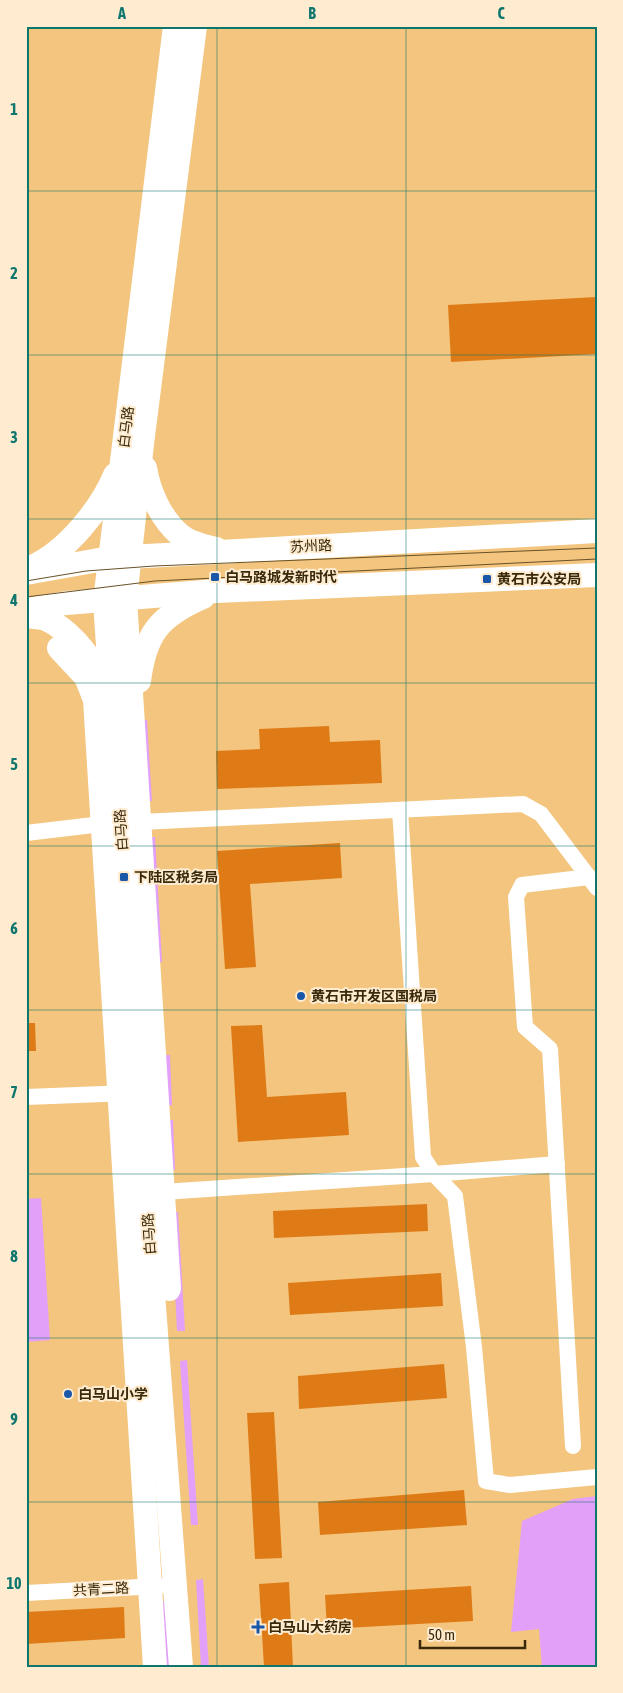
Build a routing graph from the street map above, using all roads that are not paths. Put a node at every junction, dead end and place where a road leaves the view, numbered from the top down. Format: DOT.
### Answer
graph roads {
  1 [pos="175,26"];
  2 [pos="195,26"];
  3 [pos="133,443"];
  4 [pos="597,530"];
  5 [pos="225,551"];
  6 [pos="120,558"];
  7 [pos="26,571"];
  8 [pos="597,575"];
  9 [pos="216,591"];
  10 [pos="115,600"];
  11 [pos="26,610"];
  12 [pos="26,616"];
  13 [pos="59,648"];
  14 [pos="132,706"];
  15 [pos="114,725"];
  16 [pos="400,810"];
  17 [pos="140,822"];
  18 [pos="102,824"];
  19 [pos="26,833"];
  20 [pos="593,882"];
  21 [pos="129,1093"];
  22 [pos="26,1096"];
  23 [pos="556,1164"];
  24 [pos="434,1174"];
  25 [pos="163,1192"];
  26 [pos="573,1446"];
  27 [pos="597,1477"];
  28 [pos="176,1585"];
  29 [pos="150,1586"];
  30 [pos="26,1593"];
  31 [pos="155,1667"];
  32 [pos="180,1667"];
  33 [pos="194,1667"];
  1 -- 3 [label="street, 白马路"];
  2 -- 3 [label="street, 白马路"];
  3 -- 5 [label="street"];
  3 -- 6 [label="street, 白马路"];
  3 -- 7 [label="street"];
  4 -- 5 [label="street, 苏州路"];
  5 -- 6 [label="street, 苏州路"];
  6 -- 7 [label="street, 苏州路"];
  6 -- 10 [label="street, 白马路"];
  8 -- 9 [label="street"];
  9 -- 10 [label="street"];
  9 -- 14 [label="street"];
  10 -- 11 [label="street"];
  10 -- 14 [label="street, 白马路"];
  10 -- 15 [label="street, 白马路"];
  12 -- 15 [label="street"];
  13 -- 18 [label="street"];
  14 -- 17 [label="street, 白马路"];
  15 -- 21 [label="street, 白马路"];
  16 -- 17 [label="street"];
  16 -- 20 [label="street"];
  16 -- 24 [label="street"];
  17 -- 25 [label="street, 白马路"];
  18 -- 19 [label="street"];
  18 -- 21 [label="street"];
  20 -- 23 [label="street"];
  21 -- 22 [label="street"];
  21 -- 28 [label="street, 白马路"];
  21 -- 29 [label="street"];
  23 -- 24 [label="street"];
  23 -- 26 [label="street"];
  24 -- 25 [label="street"];
  24 -- 27 [label="street"];
  25 -- 33 [label="street, 白马路"];
  28 -- 29 [label="street, 共青二路"];
  28 -- 32 [label="street, 白马路"];
  29 -- 30 [label="street, 共青二路"];
  29 -- 31 [label="street"];
}
